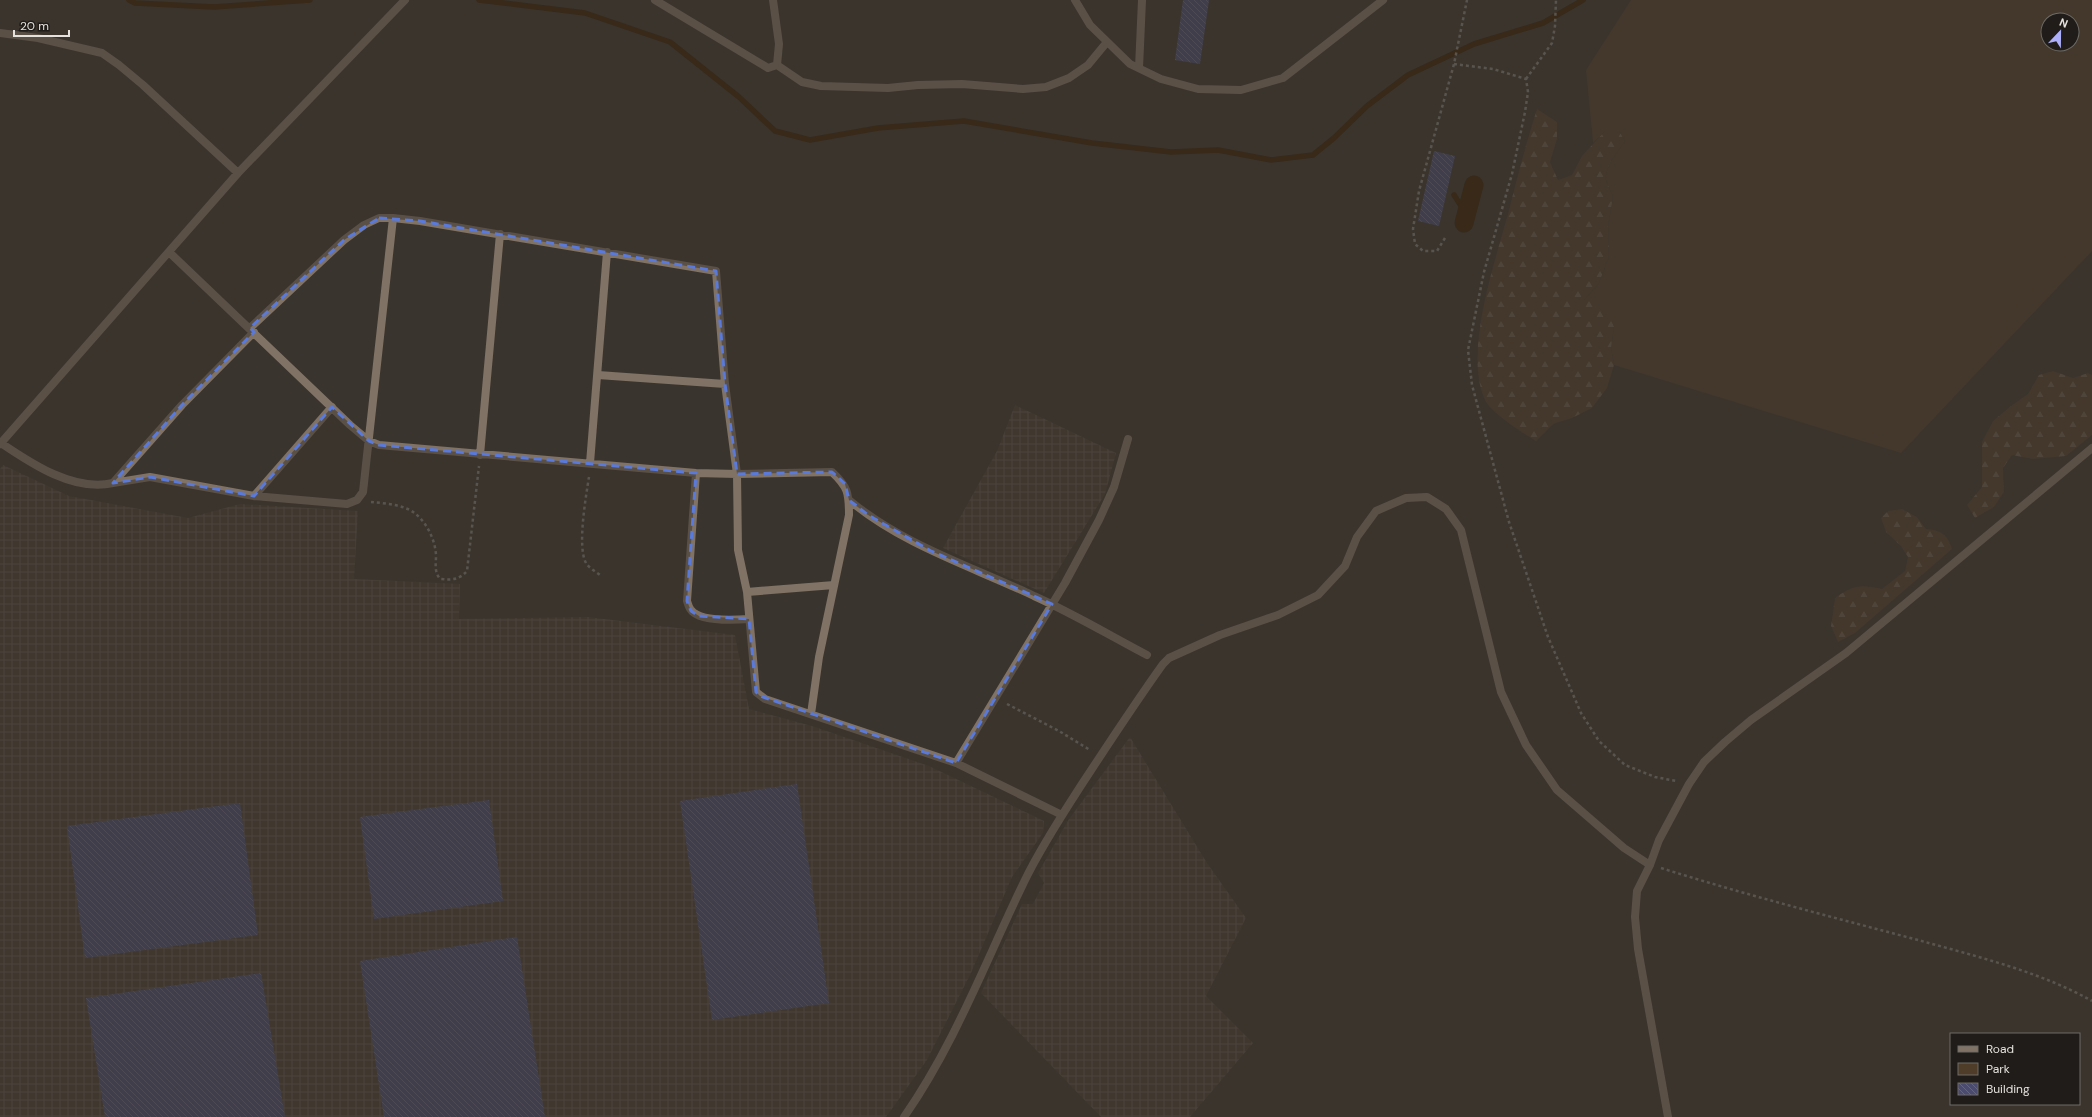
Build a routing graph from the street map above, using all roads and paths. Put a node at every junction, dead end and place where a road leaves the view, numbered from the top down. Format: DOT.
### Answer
graph roads {
  1 [pos="405,0"];
  2 [pos="655,0"];
  3 [pos="773,0"];
  4 [pos="1075,0"];
  5 [pos="1142,0"];
  6 [pos="1383,0"];
  7 [pos="1467,0"];
  8 [pos="1556,0"];
  9 [pos="0,33"];
  10 [pos="1107,42"];
  11 [pos="1454,64"];
  12 [pos="777,65"];
  13 [pos="1139,68"];
  14 [pos="1526,79"];
  15 [pos="238,173"];
  16 [pos="393,218"];
  17 [pos="500,234"];
  18 [pos="1445,238"];
  19 [pos="169,252"];
  20 [pos="608,252"];
  21 [pos="252,330"];
  22 [pos="598,375"];
  23 [pos="725,384"];
  24 [pos="332,407"];
  25 [pos="1128,439"];
  26 [pos="369,441"];
  27 [pos="0,443"];
  28 [pos="2092,448"];
  29 [pos="480,455"];
  30 [pos="590,464"];
  31 [pos="696,473"];
  32 [pos="737,474"];
  33 [pos="113,483"];
  34 [pos="254,496"];
  35 [pos="357,500"];
  36 [pos="849,500"];
  37 [pos="600,575"];
  38 [pos="834,585"];
  39 [pos="747,592"];
  40 [pos="1052,604"];
  41 [pos="749,619"];
  42 [pos="1147,654"];
  43 [pos="994,697"];
  44 [pos="811,714"];
  45 [pos="1100,756"];
  46 [pos="956,764"];
  47 [pos="1689,784"];
  48 [pos="1062,815"];
  49 [pos="1650,865"];
  50 [pos="2092,1001"];
  51 [pos="904,1117"];
  52 [pos="1668,1117"];
  1 -- 15 [label="street"];
  2 -- 12 [label="street"];
  3 -- 12 [label="street"];
  4 -- 10 [label="street"];
  5 -- 13 [label="street"];
  6 -- 13 [label="street"];
  7 -- 11 [label="path"];
  8 -- 14 [label="path"];
  9 -- 15 [label="street"];
  10 -- 12 [label="street"];
  10 -- 13 [label="street"];
  11 -- 14 [label="path"];
  11 -- 18 [label="path"];
  14 -- 47 [label="path"];
  15 -- 19 [label="street"];
  16 -- 17 [label="street"];
  16 -- 21 [label="street"];
  16 -- 26 [label="street"];
  17 -- 20 [label="street"];
  17 -- 29 [label="street"];
  19 -- 21 [label="street"];
  19 -- 27 [label="street"];
  20 -- 22 [label="street"];
  20 -- 23 [label="street"];
  21 -- 24 [label="street"];
  21 -- 33 [label="street"];
  22 -- 23 [label="street"];
  22 -- 30 [label="street"];
  23 -- 32 [label="street"];
  24 -- 26 [label="street"];
  24 -- 34 [label="street"];
  25 -- 40 [label="street"];
  26 -- 29 [label="street"];
  26 -- 35 [label="street"];
  27 -- 33 [label="street"];
  28 -- 47 [label="street"];
  29 -- 30 [label="street"];
  29 -- 35 [label="path"];
  30 -- 31 [label="street"];
  30 -- 37 [label="path"];
  31 -- 32 [label="street"];
  31 -- 41 [label="street"];
  32 -- 36 [label="street"];
  32 -- 39 [label="street"];
  33 -- 34 [label="street"];
  34 -- 35 [label="street"];
  36 -- 38 [label="street"];
  36 -- 40 [label="street"];
  38 -- 39 [label="street"];
  38 -- 44 [label="street"];
  39 -- 41 [label="street"];
  40 -- 42 [label="street"];
  40 -- 43 [label="street"];
  41 -- 44 [label="street"];
  43 -- 45 [label="path"];
  43 -- 46 [label="street"];
  44 -- 46 [label="street"];
  45 -- 48 [label="street"];
  45 -- 49 [label="street"];
  46 -- 48 [label="street"];
  47 -- 49 [label="street"];
  48 -- 51 [label="street"];
  49 -- 50 [label="path"];
  49 -- 52 [label="street"];
}
